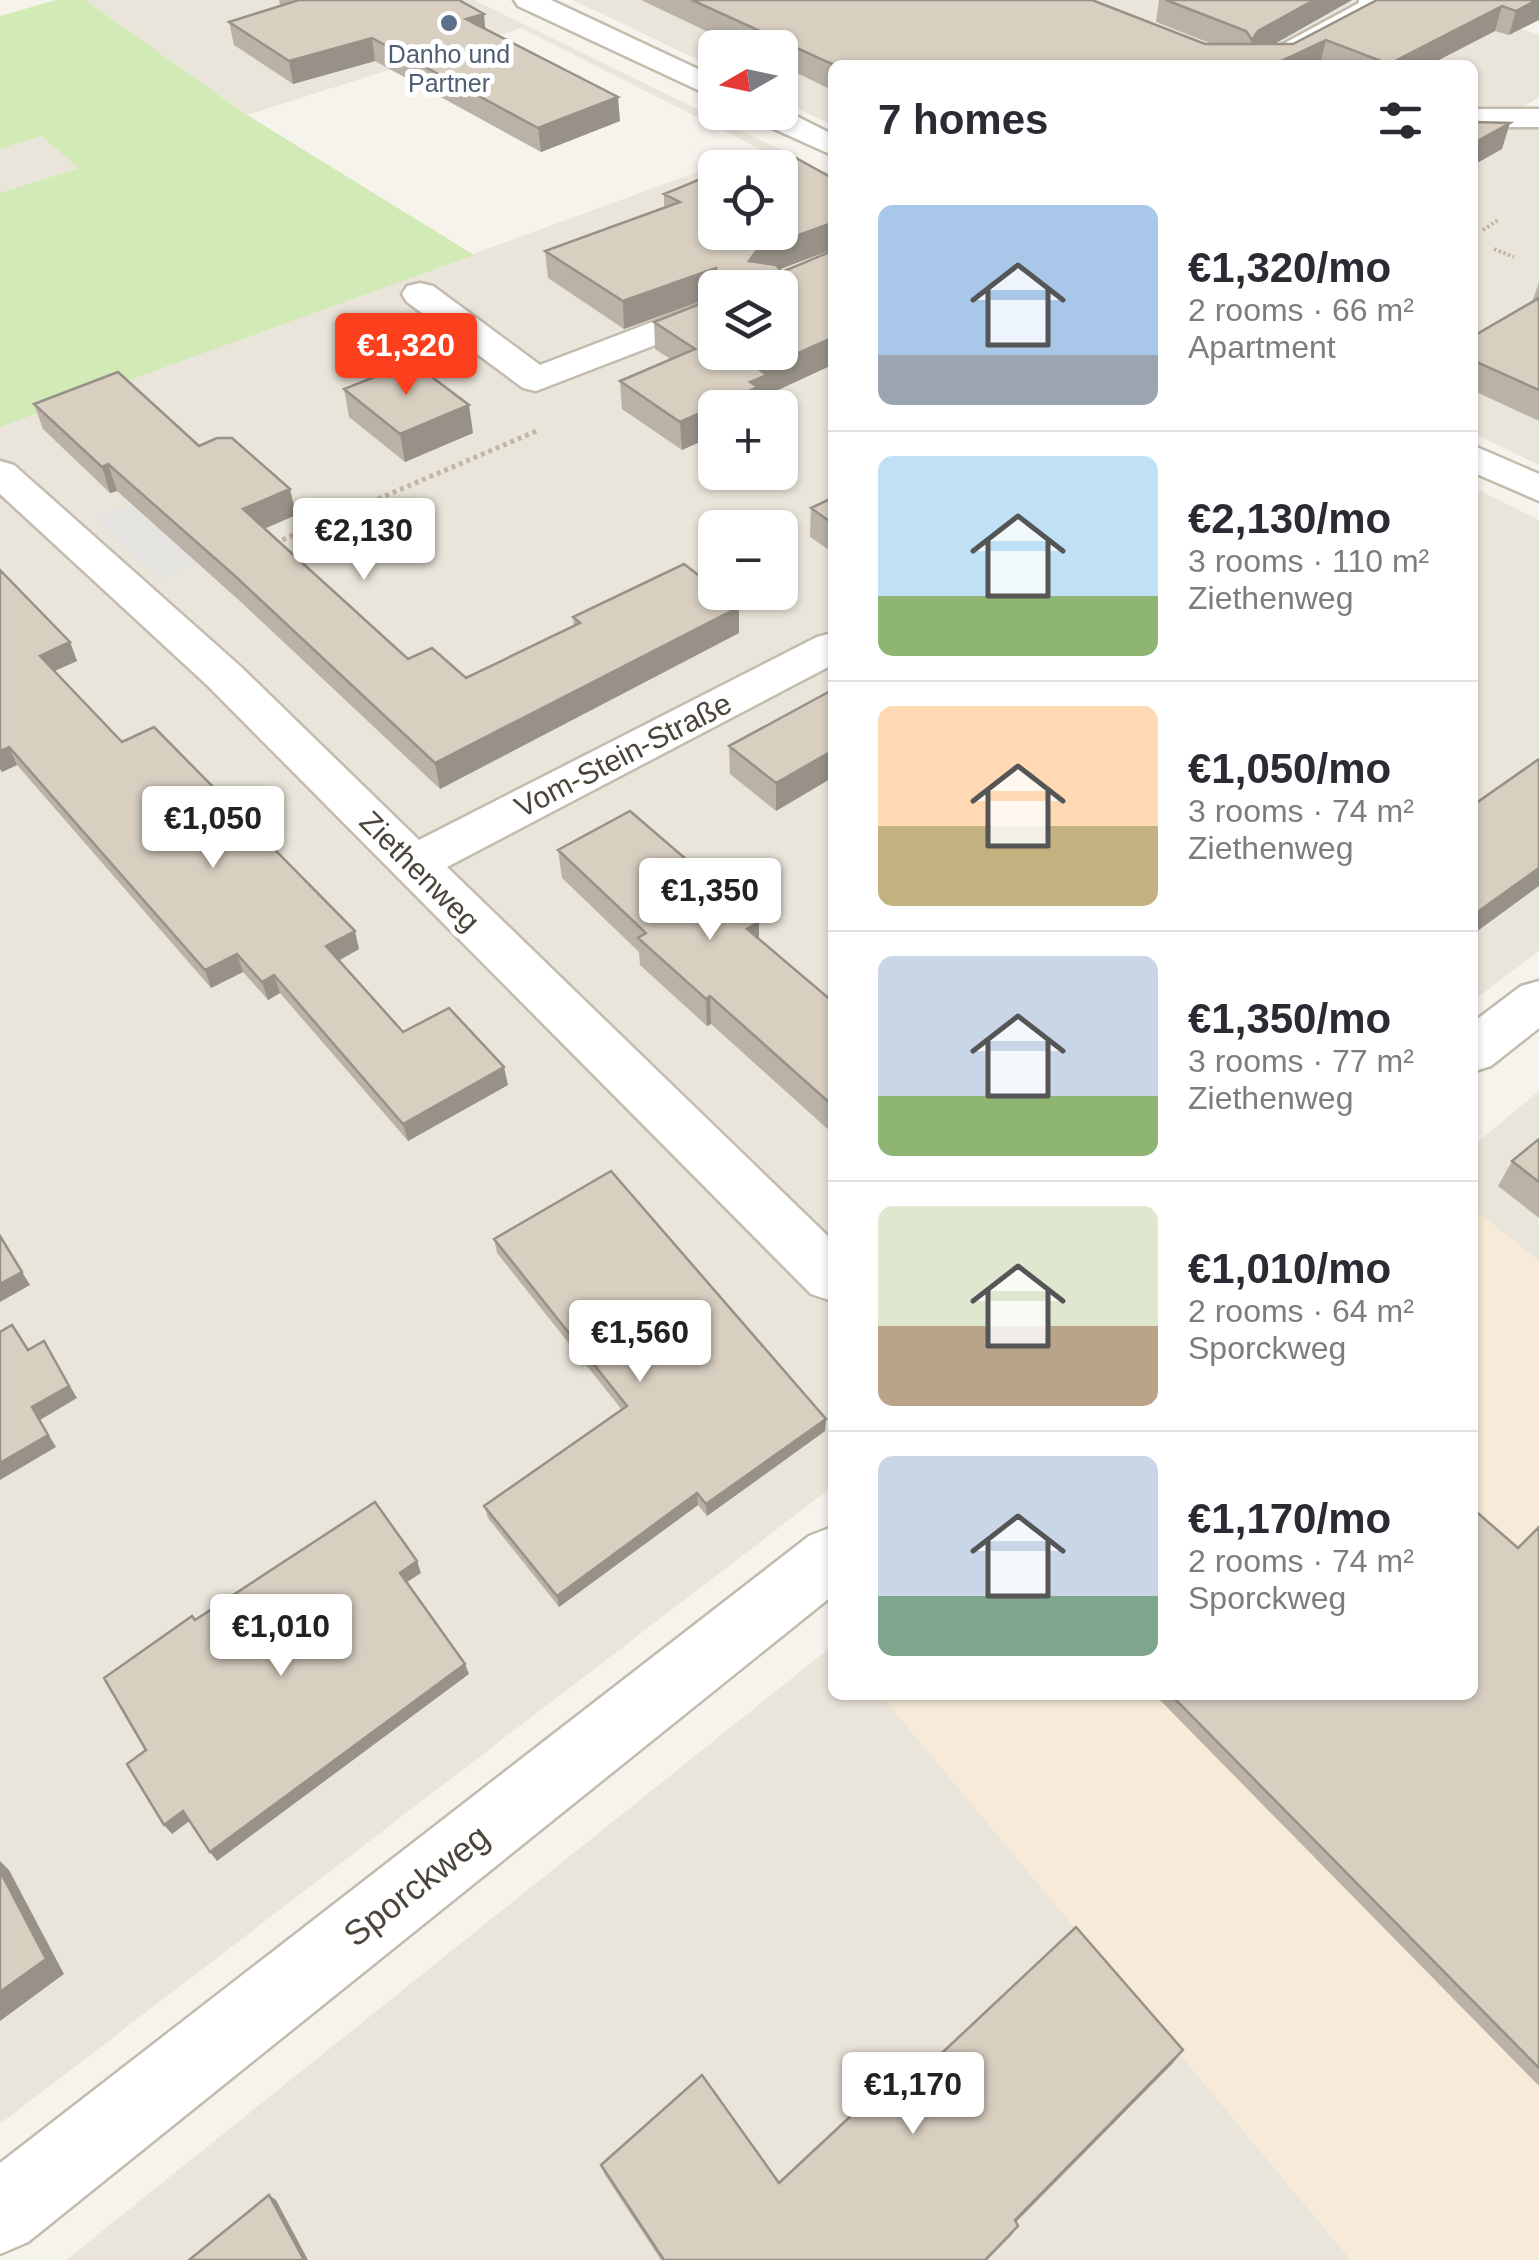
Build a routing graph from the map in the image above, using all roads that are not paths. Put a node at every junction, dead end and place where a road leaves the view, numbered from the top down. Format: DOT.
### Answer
graph roads {
  1 [pos="528,0"];
  2 [pos="1373,0"];
  3 [pos="1275,60"];
  4 [pos="698,81"];
  5 [pos="1478,118"];
  6 [pos="1539,118"];
  7 [pos="798,129"];
  8 [pos="828,144"];
  9 [pos="420,294"];
  10 [pos="698,317"];
  11 [pos="536,380"];
  12 [pos="580,412"];
  13 [pos="1478,460"];
  14 [pos="0,473"];
  15 [pos="1539,489"];
  16 [pos="828,649"];
  17 [pos="413,864"];
  18 [pos="1539,1000"];
  19 [pos="1478,1047"];
  20 [pos="828,1273"];
  21 [pos="828,1561"];
  22 [pos="0,2214"];
  1 -- 4 [label="street"];
  2 -- 3 [label="street"];
  5 -- 6 [label="street"];
  7 -- 8 [label="street"];
  9 -- 11 [label="street"];
  10 -- 11 [label="street"];
  11 -- 12 [label="street"];
  13 -- 15 [label="street"];
  14 -- 17 [label="street, Ziethenweg"];
  16 -- 17 [label="street, Vom-Stein-Straße"];
  17 -- 20 [label="street, Ziethenweg"];
  18 -- 19 [label="street"];
  21 -- 22 [label="street, Sporckweg"];
}
